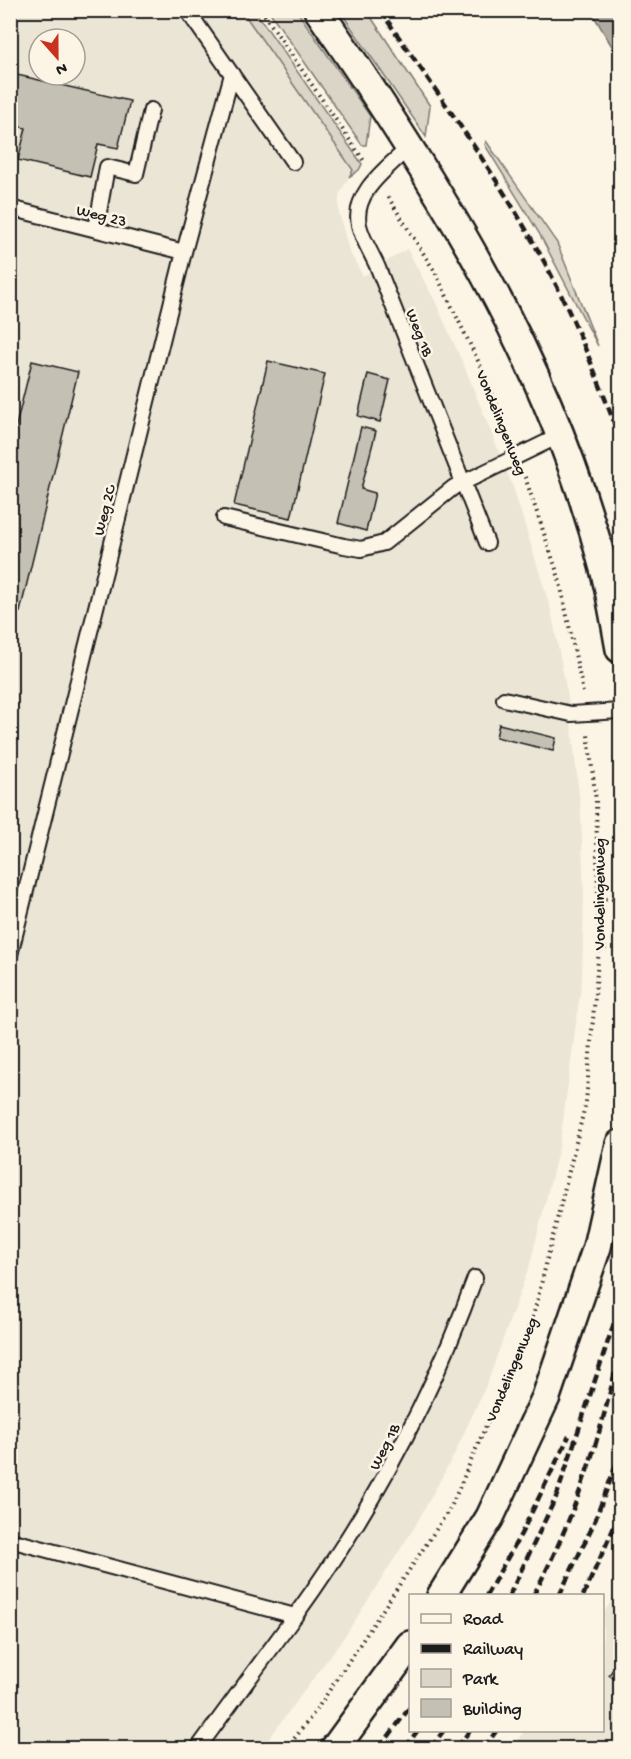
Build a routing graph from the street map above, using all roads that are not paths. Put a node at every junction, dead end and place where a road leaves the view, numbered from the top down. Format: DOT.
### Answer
graph roads {
  1 [pos="187,10"];
  2 [pos="318,10"];
  3 [pos="232,74"];
  4 [pos="151,110"];
  5 [pos="409,147"];
  6 [pos="293,162"];
  7 [pos="10,208"];
  8 [pos="96,229"];
  9 [pos="184,252"];
  10 [pos="561,435"];
  11 [pos="463,482"];
  12 [pos="224,518"];
  13 [pos="487,543"];
  14 [pos="621,649"];
  15 [pos="504,699"];
  16 [pos="621,711"];
  17 [pos="10,955"];
  18 [pos="621,1144"];
  19 [pos="475,1278"];
  20 [pos="10,1540"];
  21 [pos="442,1594"];
  22 [pos="295,1616"];
  23 [pos="409,1648"];
  24 [pos="198,1749"];
  25 [pos="335,1749"];
  1 -- 3 [label="lane"];
  2 -- 5 [label="street"];
  3 -- 6 [label="lane"];
  3 -- 9 [label="lane, Weg 2C"];
  4 -- 8 [label="lane"];
  5 -- 10 [label="street"];
  5 -- 11 [label="lane, Weg 1B"];
  7 -- 8 [label="lane, Weg 23"];
  8 -- 9 [label="lane, Weg 23"];
  9 -- 17 [label="lane, Weg 2C"];
  10 -- 11 [label="lane"];
  10 -- 14 [label="street"];
  11 -- 12 [label="lane"];
  11 -- 13 [label="lane, Weg 1B"];
  15 -- 16 [label="lane"];
  18 -- 21 [label="street"];
  19 -- 22 [label="lane, Weg 1B"];
  20 -- 22 [label="lane"];
  22 -- 24 [label="lane, Weg 1B"];
  23 -- 25 [label="street"];
}
